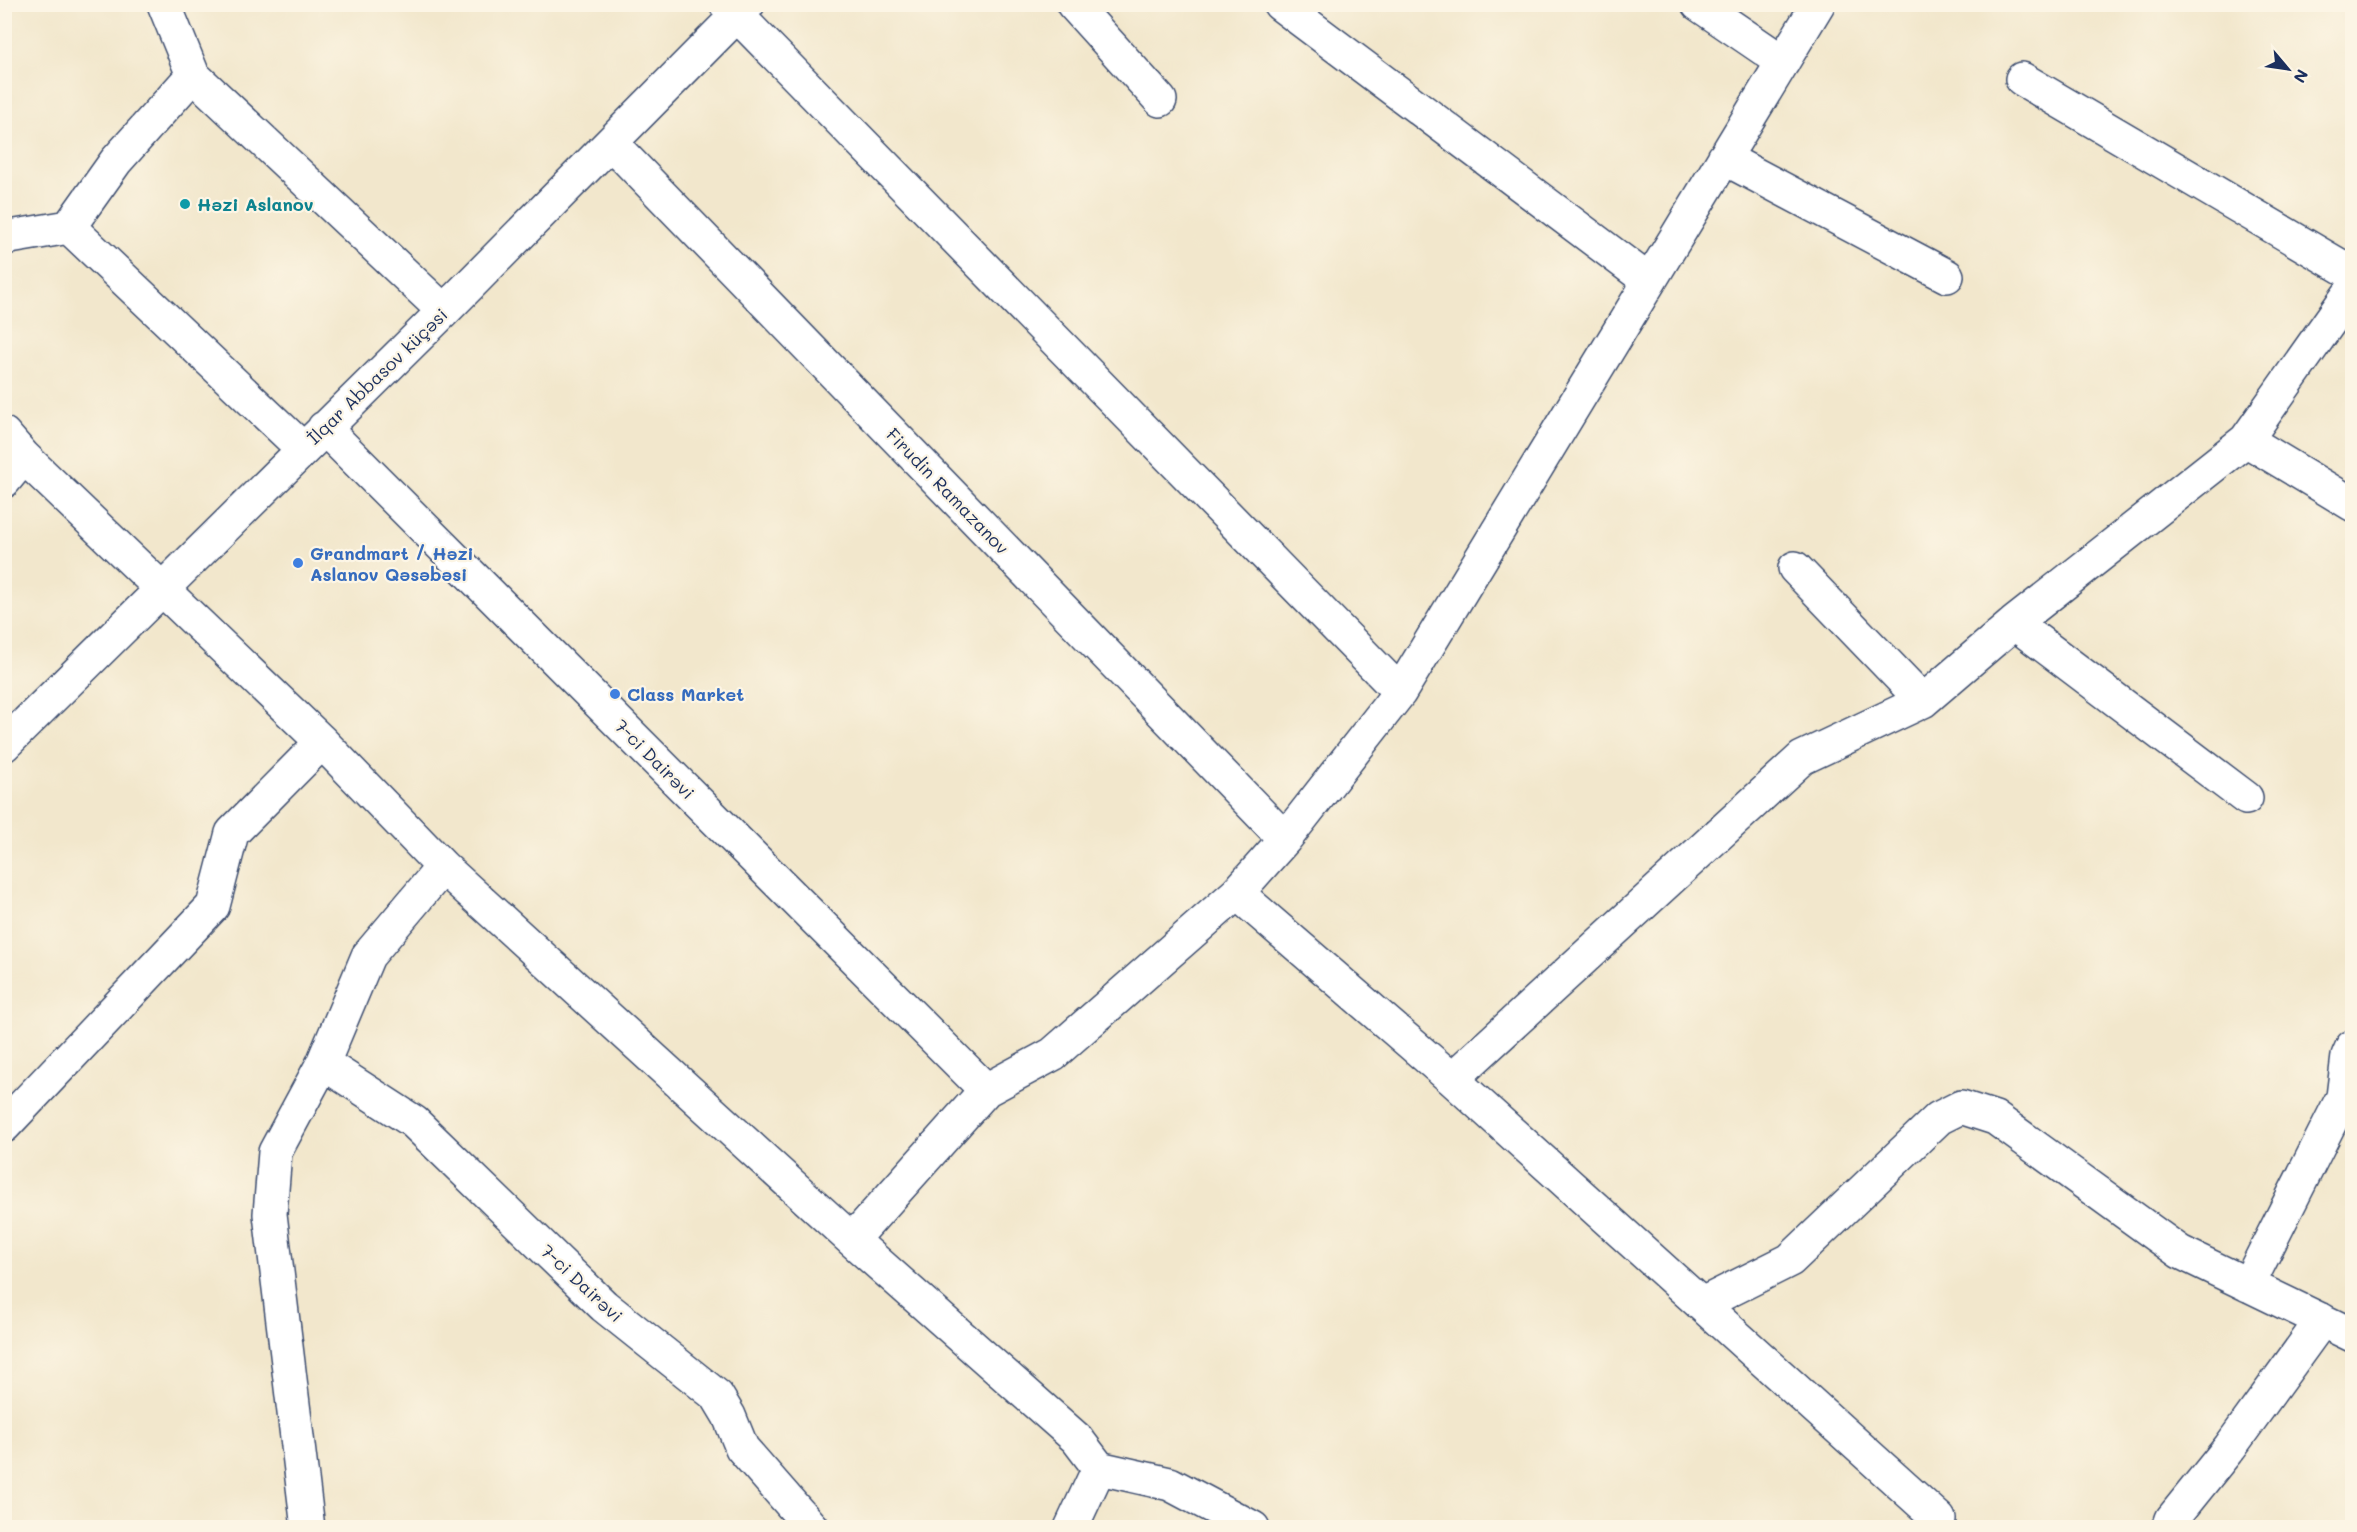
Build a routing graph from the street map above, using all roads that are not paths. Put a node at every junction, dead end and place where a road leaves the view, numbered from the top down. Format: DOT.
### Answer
graph roads {
  1 [pos="164,4"];
  2 [pos="1073,4"];
  3 [pos="1280,4"];
  4 [pos="1698,4"];
  5 [pos="1818,4"];
  6 [pos="737,8"];
  7 [pos="1783,62"];
  8 [pos="193,75"];
  9 [pos="2022,79"];
  10 [pos="1160,100"];
  11 [pos="610,144"];
  12 [pos="1724,158"];
  13 [pos="69,228"];
  14 [pos="4,238"];
  15 [pos="2352,273"];
  16 [pos="1947,276"];
  17 [pos="1649,281"];
  18 [pos="2352,290"];
  19 [pos="444,311"];
  20 [pos="314,439"];
  21 [pos="2246,440"];
  22 [pos="11,458"];
  23 [pos="2352,504"];
  24 [pos="1795,568"];
  25 [pos="160,590"];
  26 [pos="2014,622"];
  27 [pos="1400,692"];
  28 [pos="1923,701"];
  29 [pos="322,742"];
  30 [pos="4,745"];
  31 [pos="2246,798"];
  32 [pos="1285,839"];
  33 [pos="442,867"];
  34 [pos="1236,893"];
  35 [pos="2352,1047"];
  36 [pos="323,1063"];
  37 [pos="1452,1079"];
  38 [pos="986,1090"];
  39 [pos="2348,1100"];
  40 [pos="4,1126"];
  41 [pos="852,1240"];
  42 [pos="2248,1285"];
  43 [pos="1702,1304"];
  44 [pos="2322,1320"];
  45 [pos="2352,1335"];
  46 [pos="1099,1468"];
  47 [pos="1939,1519"];
  48 [pos="308,1527"];
  49 [pos="813,1527"];
  50 [pos="1071,1527"];
  51 [pos="1253,1527"];
  52 [pos="2169,1527"];
  1 -- 8 [label="street"];
  2 -- 10 [label="street"];
  3 -- 17 [label="street"];
  4 -- 7 [label="street"];
  5 -- 7 [label="street"];
  6 -- 11 [label="street, İlqar Abbasov küçəsi"];
  6 -- 27 [label="street"];
  7 -- 12 [label="street"];
  8 -- 13 [label="street"];
  8 -- 19 [label="street"];
  9 -- 15 [label="street"];
  11 -- 19 [label="street, İlqar Abbasov küçəsi"];
  11 -- 32 [label="street, Firudin Ramazanov"];
  12 -- 16 [label="street"];
  12 -- 17 [label="street"];
  13 -- 14 [label="street"];
  13 -- 20 [label="street, 7-ci Dairəvi"];
  17 -- 27 [label="street"];
  18 -- 21 [label="street"];
  19 -- 20 [label="street, İlqar Abbasov küçəsi"];
  20 -- 25 [label="street, İlqar Abbasov küçəsi"];
  20 -- 38 [label="street, 7-ci Dairəvi"];
  21 -- 23 [label="street"];
  21 -- 26 [label="street"];
  22 -- 25 [label="street"];
  24 -- 28 [label="street"];
  25 -- 29 [label="street"];
  25 -- 30 [label="street, İlqar Abbasov küçəsi"];
  26 -- 28 [label="street"];
  26 -- 31 [label="street"];
  27 -- 32 [label="street"];
  28 -- 37 [label="street"];
  29 -- 33 [label="street"];
  29 -- 40 [label="street"];
  32 -- 34 [label="street"];
  33 -- 36 [label="street"];
  33 -- 41 [label="street"];
  34 -- 37 [label="street"];
  34 -- 38 [label="street"];
  35 -- 39 [label="street"];
  36 -- 48 [label="street"];
  36 -- 49 [label="street, 7-ci Dairəvi"];
  37 -- 43 [label="street"];
  38 -- 41 [label="street"];
  39 -- 42 [label="street"];
  41 -- 46 [label="street"];
  42 -- 43 [label="street"];
  42 -- 44 [label="street"];
  43 -- 47 [label="street"];
  44 -- 45 [label="street"];
  44 -- 52 [label="street"];
  46 -- 50 [label="street"];
  46 -- 51 [label="street"];
}
